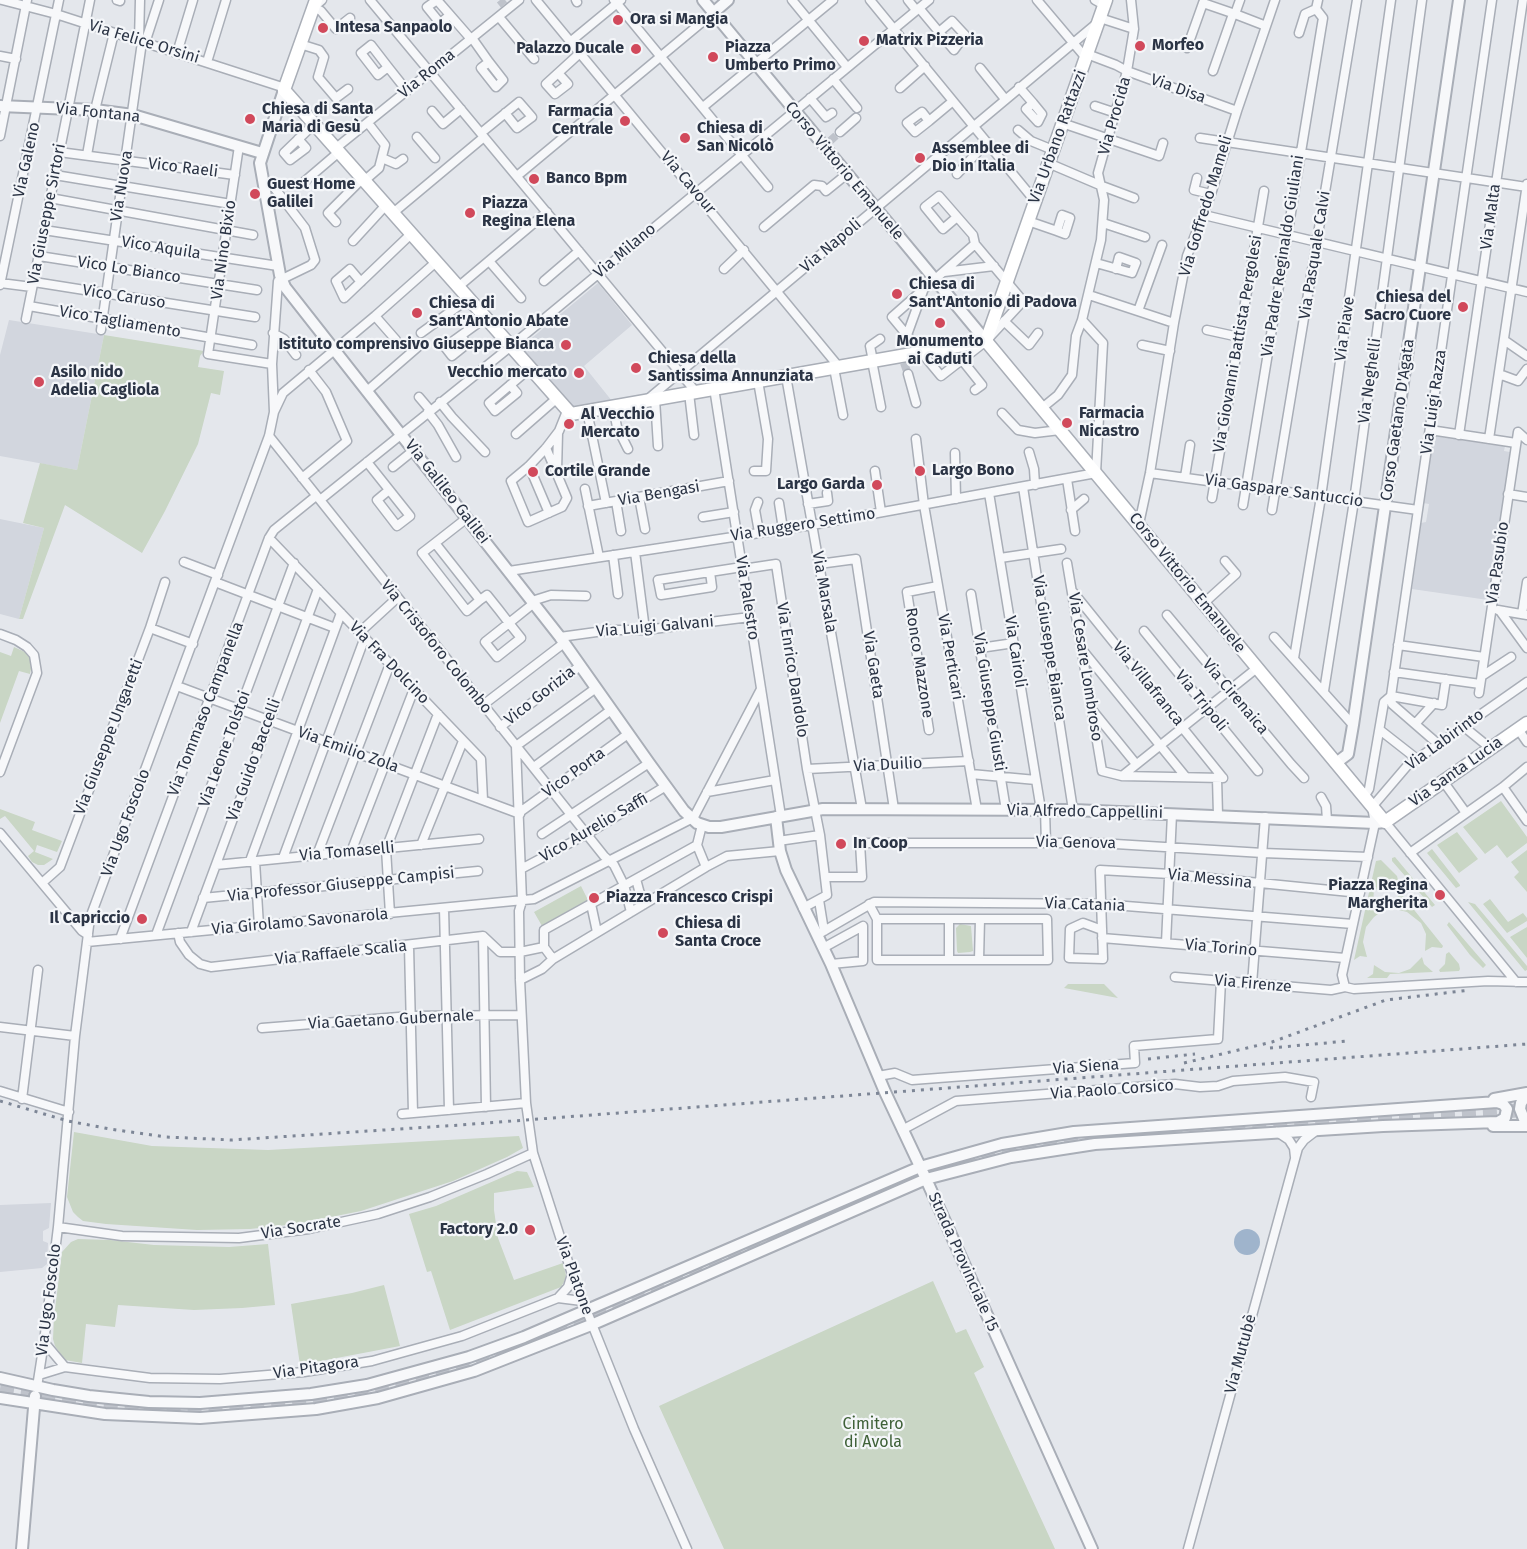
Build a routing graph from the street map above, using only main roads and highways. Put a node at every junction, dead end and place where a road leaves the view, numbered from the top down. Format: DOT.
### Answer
graph roads {
  1 [pos="317,2"];
  2 [pos="1101,9"];
  3 [pos="987,343"];
  4 [pos="1523,726"];
  5 [pos="1380,822"];
  1 -- 3 [label="main road"];
  2 -- 3 [label="main road, Via Urbano Rattazzi"];
  3 -- 5 [label="main road, Corso Vittorio Emanuele"];
  4 -- 5 [label="main road, Via Santa Lucia"];
}
